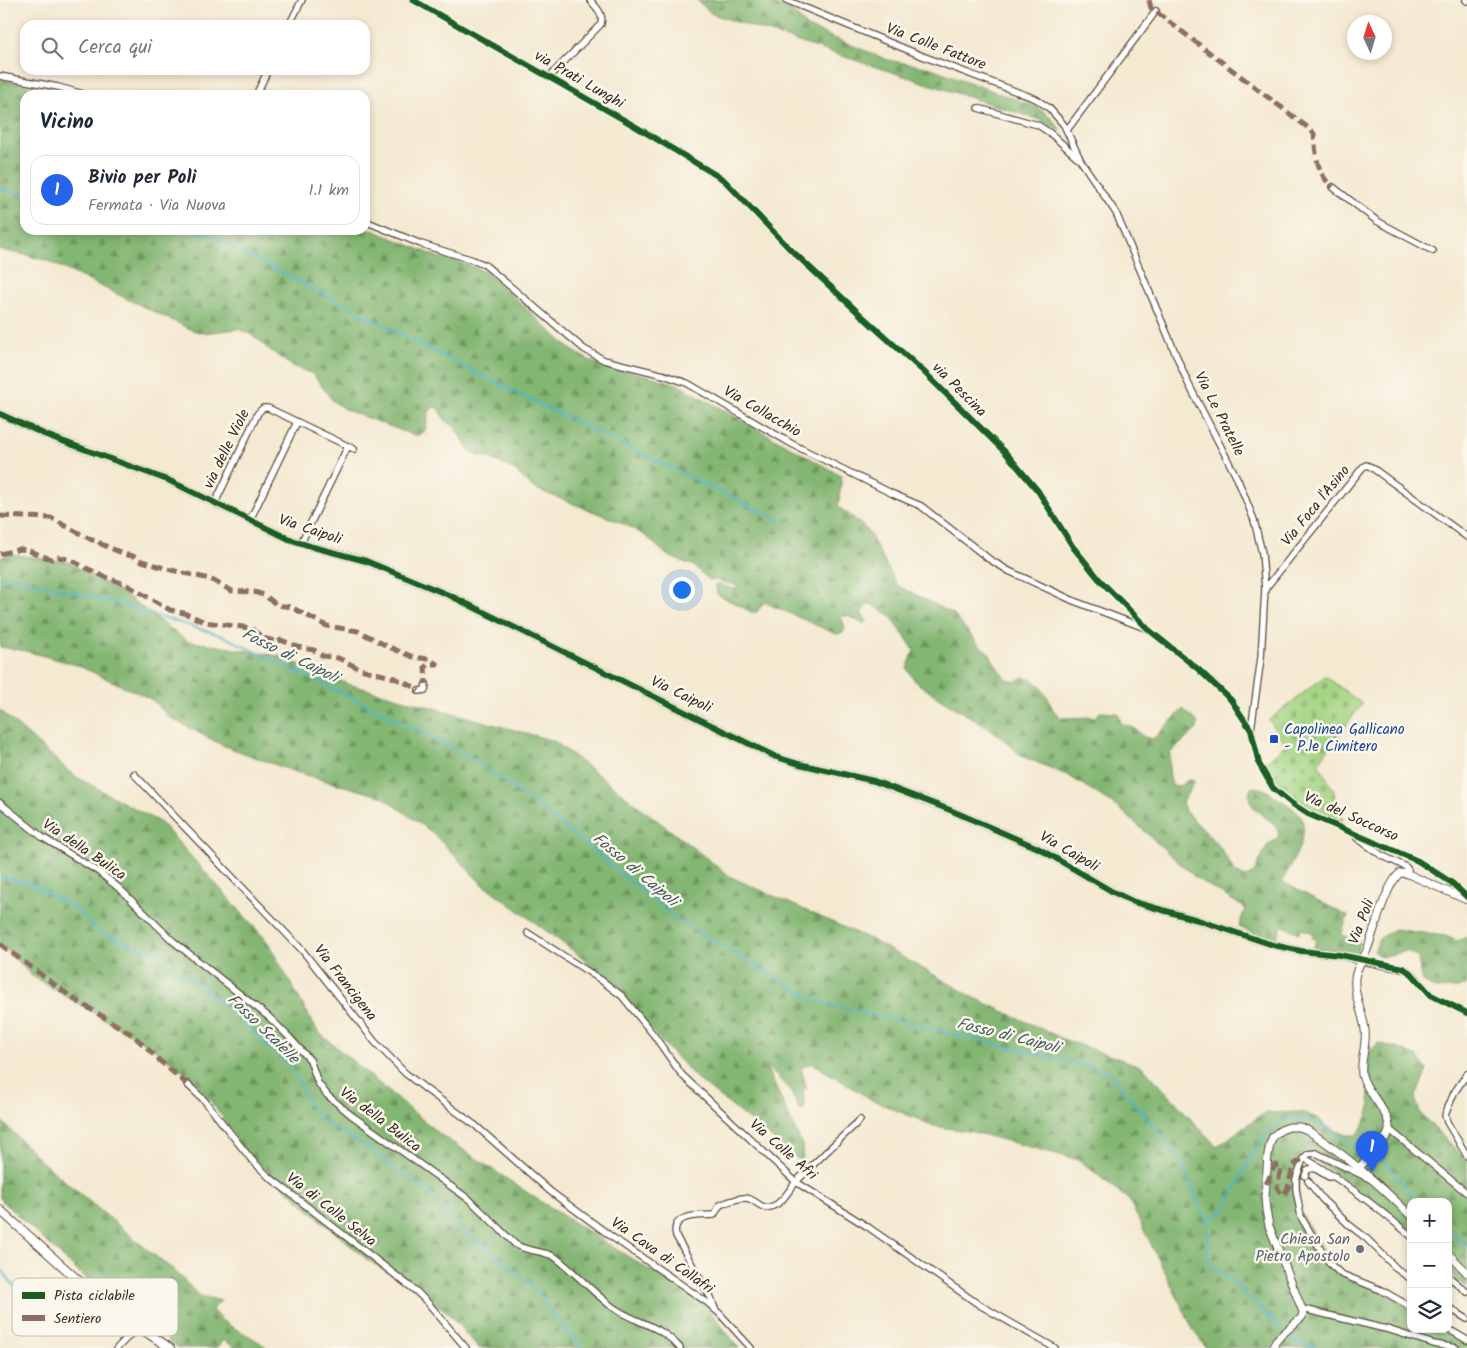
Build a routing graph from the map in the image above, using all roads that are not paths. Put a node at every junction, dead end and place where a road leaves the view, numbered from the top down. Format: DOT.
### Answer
graph roads {
  1 [pos="302,0"];
  2 [pos="413,0"];
  3 [pos="590,0"];
  4 [pos="786,0"];
  5 [pos="1156,11"];
  6 [pos="292,20"];
  7 [pos="266,75"];
  8 [pos="0,76"];
  9 [pos="548,77"];
  10 [pos="68,90"];
  11 [pos="258,90"];
  12 [pos="978,108"];
  13 [pos="1067,130"];
  14 [pos="1079,158"];
  15 [pos="730,186"];
  16 [pos="1333,187"];
  17 [pos="370,223"];
  18 [pos="1433,250"];
  19 [pos="0,414"];
  20 [pos="297,422"];
  21 [pos="348,446"];
  22 [pos="354,450"];
  23 [pos="215,503"];
  24 [pos="250,520"];
  25 [pos="1467,537"];
  26 [pos="301,543"];
  27 [pos="1265,590"];
  28 [pos="1149,630"];
  29 [pos="426,684"];
  30 [pos="419,691"];
  31 [pos="1251,730"];
  32 [pos="134,774"];
  33 [pos="0,803"];
  34 [pos="1351,834"];
  35 [pos="1408,874"];
  36 [pos="1467,899"];
  37 [pos="528,933"];
  38 [pos="1362,961"];
  39 [pos="1467,1013"];
  40 [pos="1467,1074"];
  41 [pos="187,1084"];
  42 [pos="860,1120"];
  43 [pos="1388,1133"];
  44 [pos="1467,1156"];
  45 [pos="1304,1158"];
  46 [pos="1359,1168"];
  47 [pos="1335,1176"];
  48 [pos="1374,1181"];
  49 [pos="796,1182"];
  50 [pos="551,1192"];
  51 [pos="1467,1193"];
  52 [pos="0,1210"];
  53 [pos="1407,1212"];
  54 [pos="1407,1233"];
  55 [pos="1452,1257"];
  56 [pos="1467,1273"];
  57 [pos="1407,1276"];
  58 [pos="76,1278"];
  59 [pos="1452,1279"];
  60 [pos="1467,1292"];
  61 [pos="1407,1305"];
  62 [pos="715,1309"];
  63 [pos="1303,1309"];
  64 [pos="1452,1310"];
  65 [pos="1467,1319"];
  66 [pos="1452,1331"];
  67 [pos="129,1336"];
  68 [pos="152,1336"];
  69 [pos="1467,1340"];
  70 [pos="117,1348"];
  71 [pos="170,1348"];
  72 [pos="466,1348"];
  73 [pos="680,1348"];
  74 [pos="751,1348"];
  75 [pos="1055,1348"];
  76 [pos="1273,1348"];
  77 [pos="1456,1348"];
  1 -- 6 [label="street"];
  2 -- 9 [label="street, via Prati Lunghi"];
  3 -- 9 [label="street"];
  4 -- 13 [label="street, Via Colle Fattore"];
  5 -- 13 [label="street"];
  7 -- 11 [label="street"];
  8 -- 10 [label="street"];
  9 -- 15 [label="street, via Prati Lunghi"];
  12 -- 14 [label="street"];
  13 -- 14 [label="street, Via Le Pratelle"];
  14 -- 27 [label="street, Via Le Pratelle"];
  15 -- 28 [label="street, via Pescina"];
  16 -- 18 [label="street"];
  17 -- 28 [label="street, Via Collacchio"];
  19 -- 23 [label="street, Via Caipoli"];
  20 -- 21 [label="street"];
  20 -- 23 [label="street, via delle Viole"];
  20 -- 24 [label="street"];
  21 -- 22 [label="street"];
  21 -- 26 [label="street"];
  23 -- 24 [label="street, Via Caipoli"];
  24 -- 26 [label="street, Via Caipoli"];
  25 -- 27 [label="street, Via Foca l'Asino"];
  26 -- 38 [label="street, Via Caipoli"];
  27 -- 31 [label="street, Via Le Pratelle"];
  28 -- 31 [label="street, Via del Soccorso"];
  29 -- 30 [label="street"];
  31 -- 34 [label="street, Via del Soccorso"];
  32 -- 50 [label="street, Via Francigena"];
  33 -- 73 [label="street, Via della Bulica"];
  34 -- 35 [label="street"];
  34 -- 36 [label="street, Via del Soccorso"];
  35 -- 36 [label="street"];
  35 -- 38 [label="street, Via Poli"];
  37 -- 49 [label="street, Via Colle Afri"];
  38 -- 39 [label="street"];
  38 -- 43 [label="street, Via Poli"];
  40 -- 44 [label="street"];
  41 -- 72 [label="street, Via di Colle Selva"];
  42 -- 49 [label="street"];
  43 -- 46 [label="street"];
  43 -- 51 [label="street"];
  45 -- 47 [label="street"];
  45 -- 48 [label="street"];
  45 -- 61 [label="street"];
  46 -- 48 [label="street"];
  46 -- 63 [label="street"];
  47 -- 54 [label="street"];
  47 -- 57 [label="street"];
  48 -- 53 [label="street"];
  49 -- 62 [label="street"];
  49 -- 75 [label="street, Via Colle Afri"];
  50 -- 62 [label="street, Via Cava di Collafri"];
  52 -- 58 [label="main road"];
  55 -- 56 [label="street"];
  59 -- 60 [label="street"];
  62 -- 74 [label="street, Via Cava di Collafri"];
  63 -- 76 [label="street"];
  63 -- 77 [label="street"];
  64 -- 65 [label="street"];
  66 -- 69 [label="street"];
  67 -- 70 [label="street"];
  68 -- 71 [label="main road"];
}
